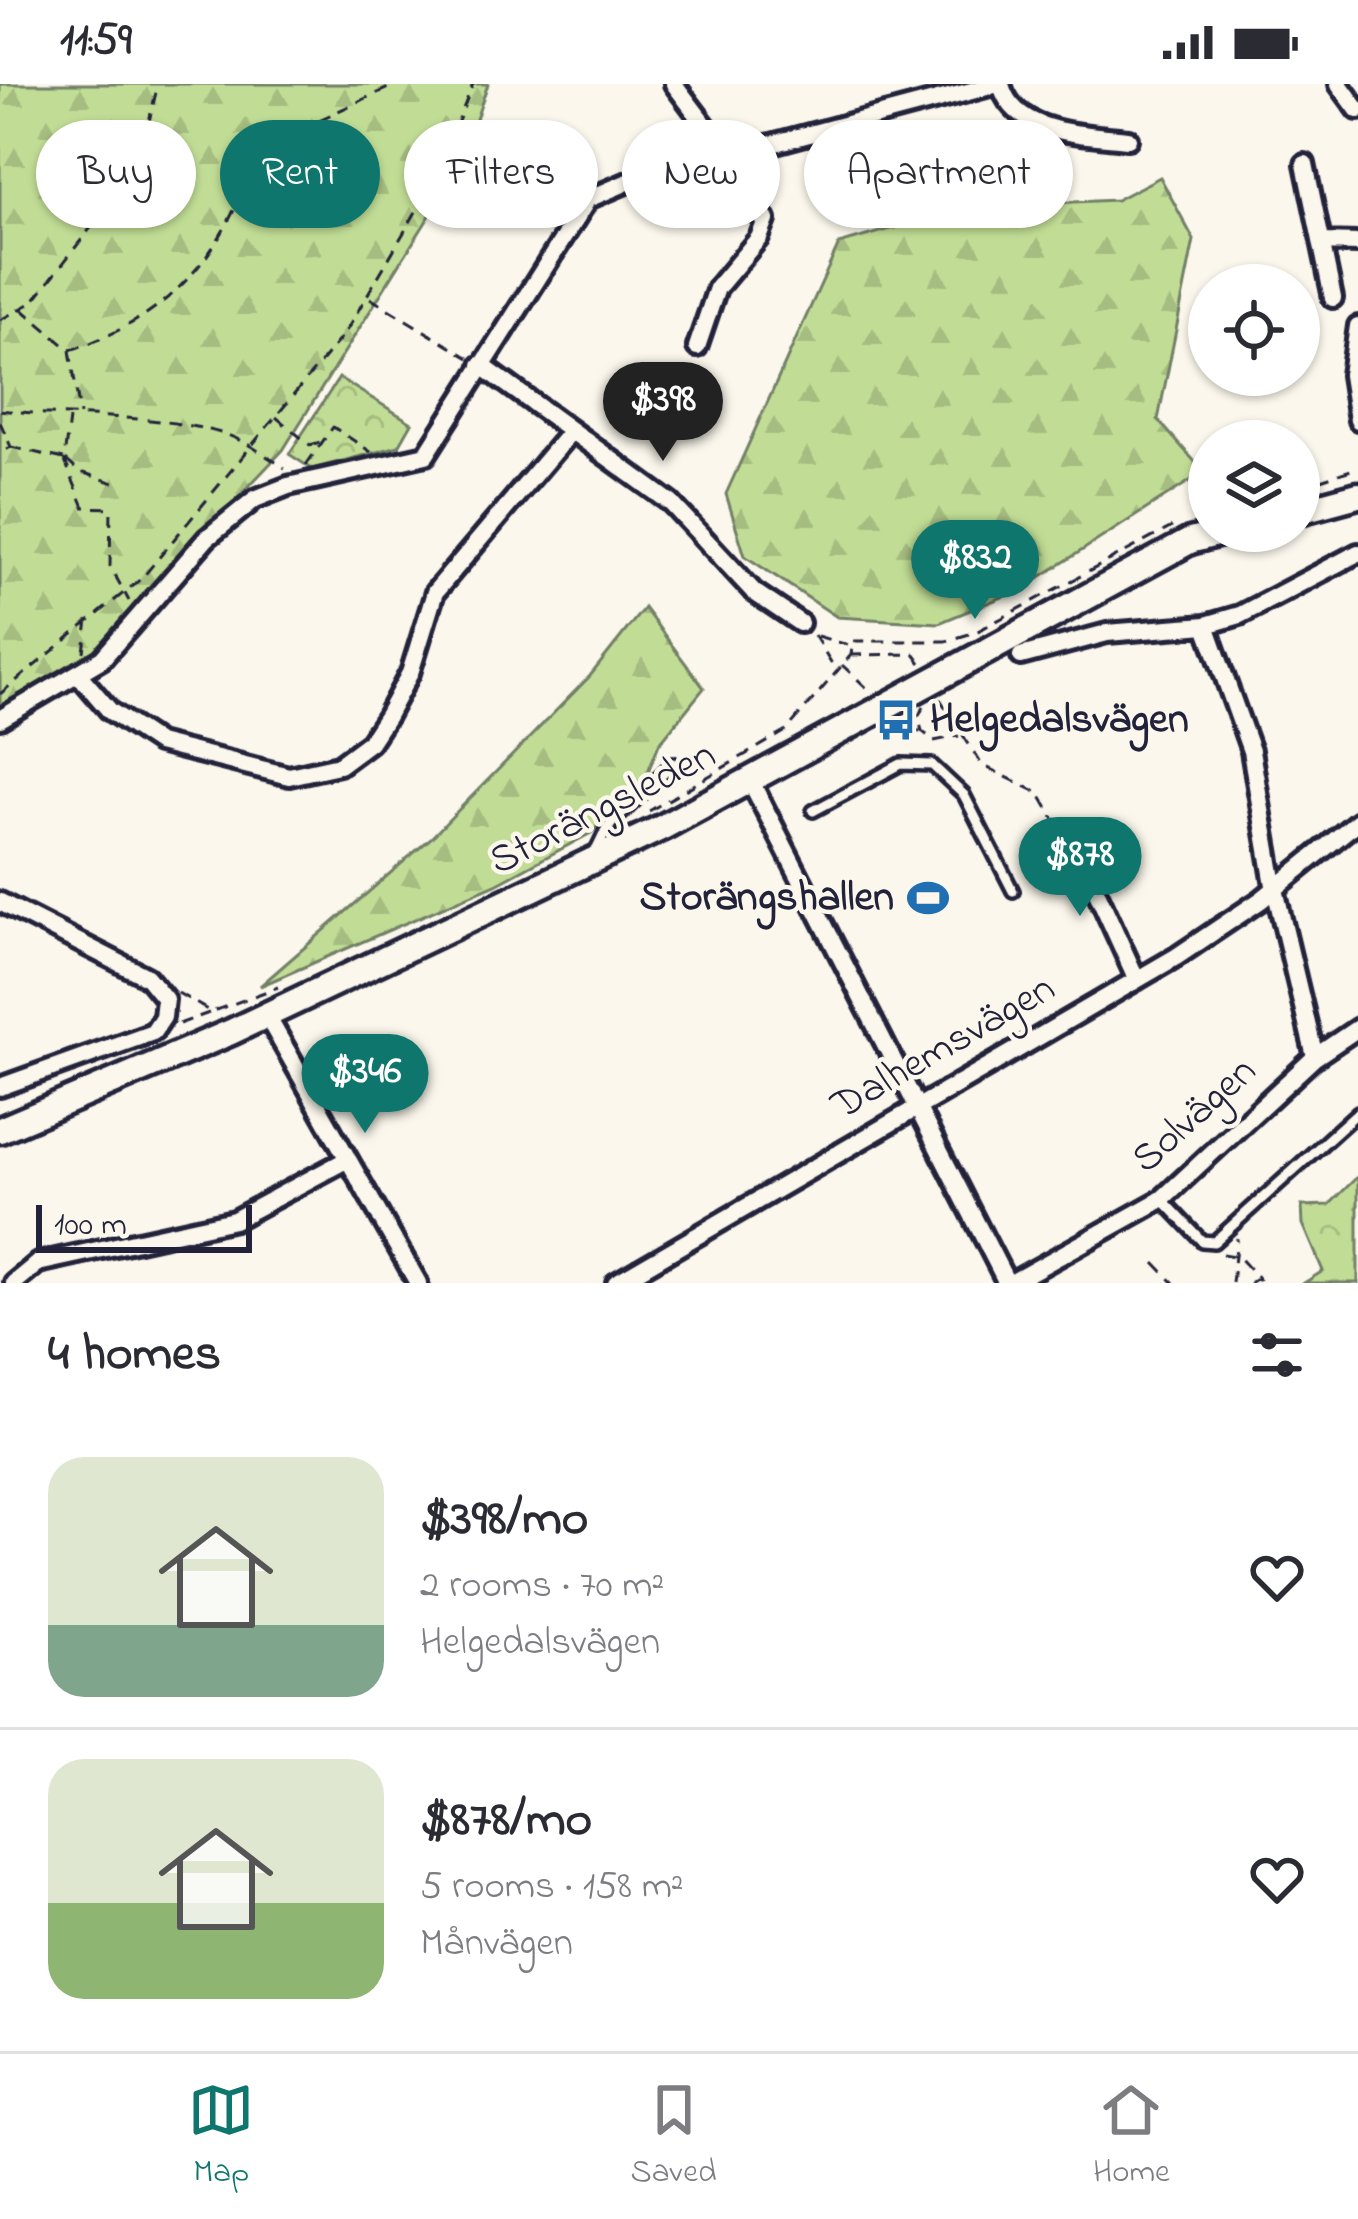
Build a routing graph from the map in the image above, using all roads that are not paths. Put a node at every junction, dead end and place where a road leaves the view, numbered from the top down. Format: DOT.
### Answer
graph roads {
  1 [pos="674,84"];
  2 [pos="999,84"];
  3 [pos="1339,84"];
  4 [pos="957,90"];
  5 [pos="1358,110"];
  6 [pos="701,120"];
  7 [pos="1128,139"];
  8 [pos="780,141"];
  9 [pos="1305,164"];
  10 [pos="622,189"];
  11 [pos="763,228"];
  12 [pos="1322,242"];
  13 [pos="1358,243"];
  14 [pos="1333,298"];
  15 [pos="1358,326"];
  16 [pos="697,347"];
  17 [pos="481,365"];
  18 [pos="1358,420"];
  19 [pos="571,431"];
  20 [pos="1358,495"];
  21 [pos="1320,506"];
  22 [pos="1188,543"];
  23 [pos="1358,553"];
  24 [pos="800,622"];
  25 [pos="1206,625"];
  26 [pos="1022,656"];
  27 [pos="80,676"];
  28 [pos="0,719"];
  29 [pos="673,763"];
  30 [pos="748,778"];
  31 [pos="813,811"];
  32 [pos="1358,821"];
  33 [pos="1060,835"];
  34 [pos="590,862"];
  35 [pos="1274,885"];
  36 [pos="1013,891"];
  37 [pos="0,902"];
  38 [pos="1137,980"];
  39 [pos="267,1016"];
  40 [pos="1358,1028"];
  41 [pos="1316,1058"];
  42 [pos="0,1087"];
  43 [pos="915,1105"];
  44 [pos="1358,1112"];
  45 [pos="0,1130"];
  46 [pos="348,1159"];
  47 [pos="1162,1198"];
  48 [pos="14,1283"];
  49 [pos="418,1283"];
  50 [pos="616,1283"];
  51 [pos="1009,1283"];
  1 -- 6 [label="street"];
  2 -- 4 [label="street"];
  2 -- 7 [label="street"];
  3 -- 5 [label="street"];
  4 -- 8 [label="street"];
  9 -- 12 [label="street"];
  10 -- 17 [label="street"];
  11 -- 16 [label="street"];
  12 -- 13 [label="street"];
  12 -- 14 [label="street"];
  15 -- 18 [label="street"];
  17 -- 19 [label="street"];
  17 -- 27 [label="street"];
  19 -- 24 [label="street"];
  19 -- 27 [label="street"];
  20 -- 21 [label="main road"];
  22 -- 30 [label="main road, Storängsleden"];
  23 -- 25 [label="street"];
  25 -- 26 [label="street"];
  25 -- 35 [label="street"];
  27 -- 28 [label="street"];
  29 -- 34 [label="lane"];
  30 -- 34 [label="main road, Storängsleden"];
  30 -- 43 [label="street"];
  31 -- 36 [label="lane"];
  32 -- 35 [label="street, Dalhemsvägen"];
  33 -- 38 [label="street"];
  34 -- 39 [label="main road, Storängsleden"];
  35 -- 38 [label="street, Dalhemsvägen"];
  35 -- 41 [label="street"];
  37 -- 42 [label="street"];
  38 -- 43 [label="street, Dalhemsvägen"];
  39 -- 45 [label="main road, Storängsleden"];
  39 -- 46 [label="street"];
  40 -- 41 [label="street, Solvägen"];
  41 -- 47 [label="street, Solvägen"];
  43 -- 50 [label="street, Dalhemsvägen"];
  43 -- 51 [label="street"];
  44 -- 47 [label="lane"];
  46 -- 48 [label="street"];
  46 -- 49 [label="street"];
  47 -- 51 [label="street, Solvägen"];
}
